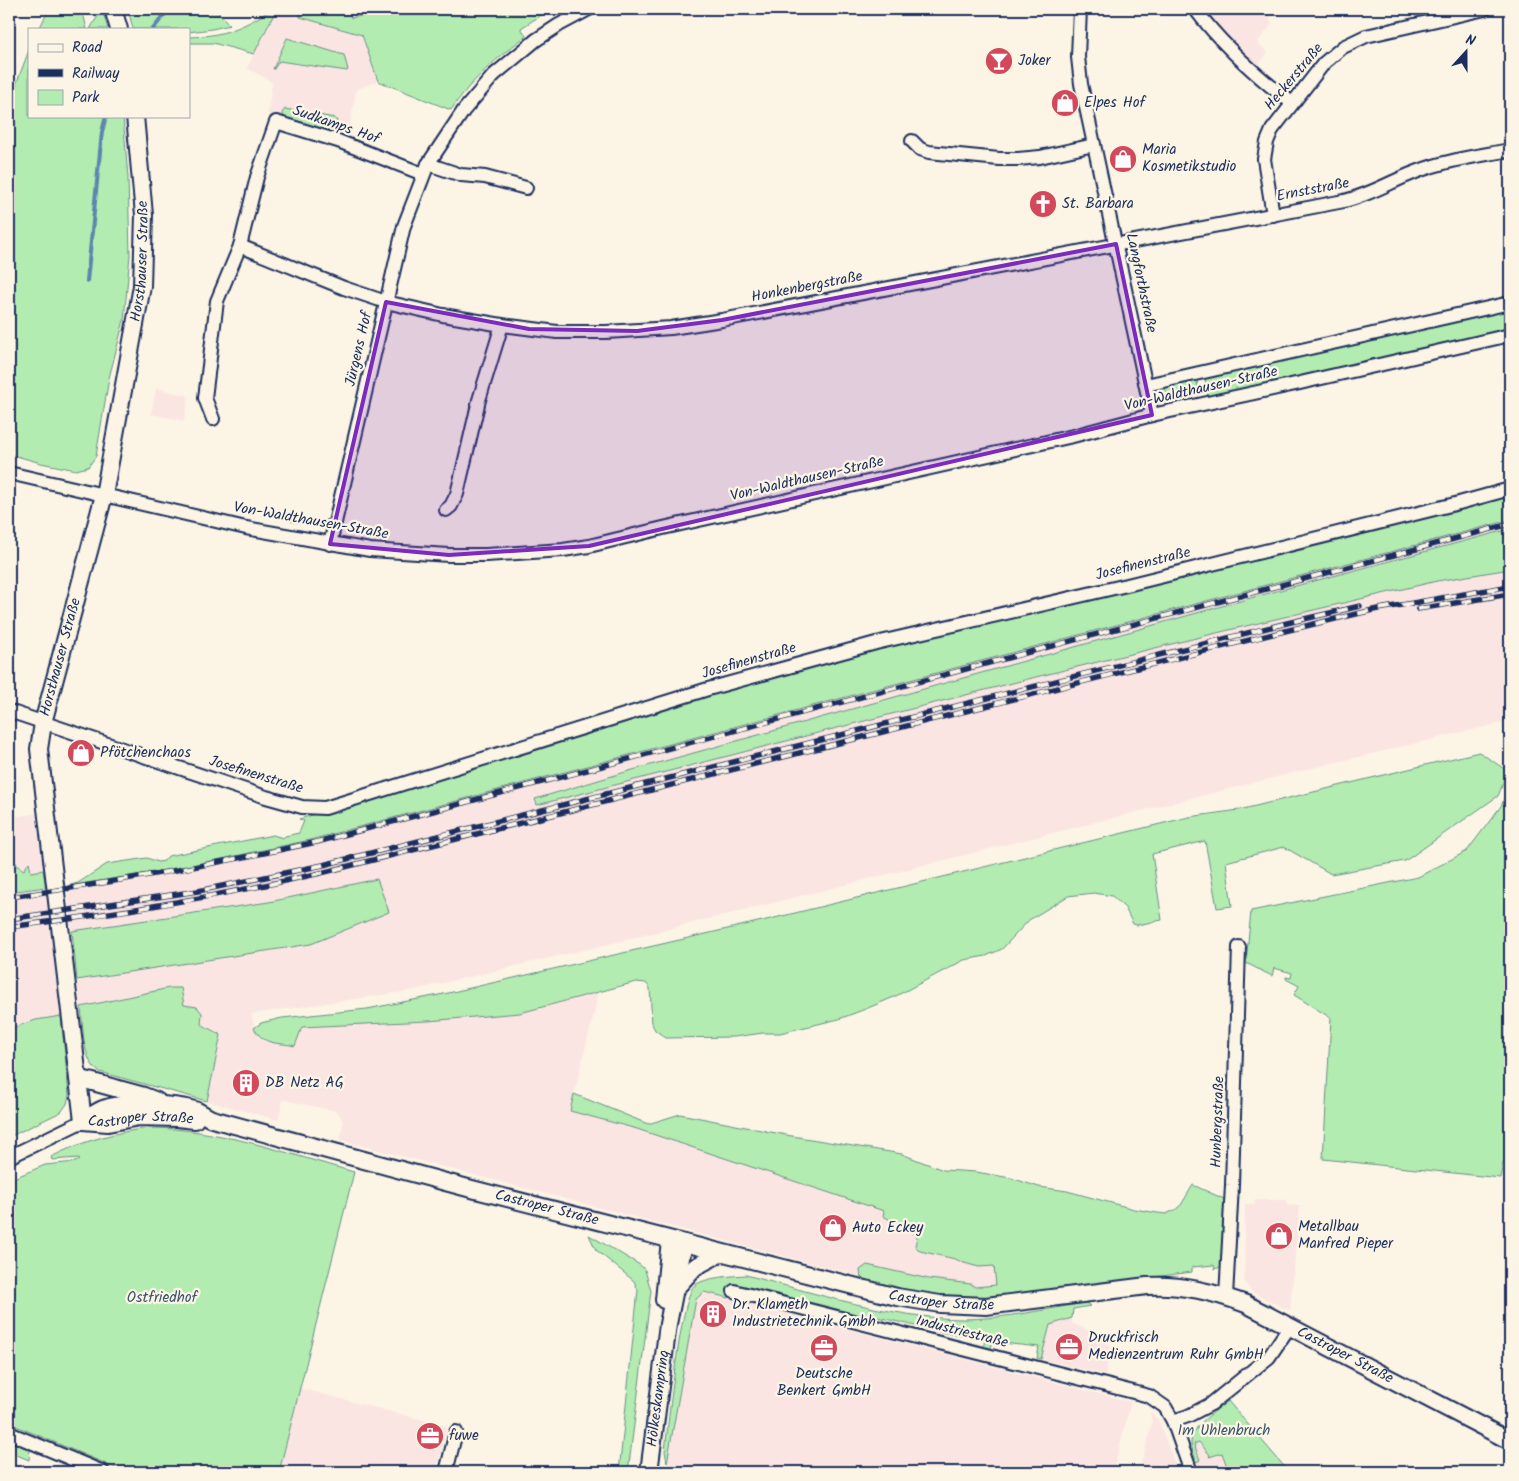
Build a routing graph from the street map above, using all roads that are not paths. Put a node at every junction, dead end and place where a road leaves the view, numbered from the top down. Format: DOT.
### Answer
graph roads {
  1 [pos="113,9"];
  2 [pos="589,9"];
  3 [pos="1080,9"];
  4 [pos="1195,9"];
  5 [pos="1485,9"];
  6 [pos="119,28"];
  7 [pos="1292,103"];
  8 [pos="135,118"];
  9 [pos="912,141"];
  10 [pos="1094,145"];
  11 [pos="1510,150"];
  12 [pos="426,169"];
  13 [pos="526,188"];
  14 [pos="1273,215"];
  15 [pos="1116,244"];
  16 [pos="240,246"];
  17 [pos="386,302"];
  18 [pos="1510,303"];
  19 [pos="502,325"];
  20 [pos="1510,335"];
  21 [pos="1146,385"];
  22 [pos="1152,415"];
  23 [pos="212,420"];
  24 [pos="9,473"];
  25 [pos="1510,489"];
  26 [pos="104,495"];
  27 [pos="446,510"];
  28 [pos="330,544"];
  29 [pos="9,711"];
  30 [pos="43,723"];
  31 [pos="1239,947"];
  32 [pos="78,1078"];
  33 [pos="165,1105"];
  34 [pos="208,1118"];
  35 [pos="83,1121"];
  36 [pos="9,1157"];
  37 [pos="677,1242"];
  38 [pos="721,1253"];
  39 [pos="674,1290"];
  40 [pos="734,1291"];
  41 [pos="1226,1297"];
  42 [pos="668,1324"];
  43 [pos="1290,1326"];
  44 [pos="1173,1421"];
  45 [pos="456,1432"];
  46 [pos="9,1433"];
  47 [pos="1510,1441"];
  48 [pos="103,1472"];
  49 [pos="446,1472"];
  50 [pos="649,1472"];
  51 [pos="1190,1472"];
  1 -- 6 [label="main road"];
  2 -- 12 [label="street, Jürgens Hof"];
  3 -- 10 [label="street, Langforthstraße"];
  4 -- 7 [label="street"];
  5 -- 7 [label="street, Heckerstraße"];
  7 -- 14 [label="street, Heckerstraße"];
  8 -- 26 [label="main road, Horsthauser Straße"];
  9 -- 10 [label="street"];
  10 -- 15 [label="street, Langforthstraße"];
  11 -- 14 [label="street, Ernststraße"];
  12 -- 13 [label="street"];
  12 -- 16 [label="street, Sudkamps Hof"];
  12 -- 17 [label="street, Jürgens Hof"];
  14 -- 15 [label="street, Ernststraße"];
  15 -- 19 [label="street, Honkenbergstraße"];
  15 -- 21 [label="street, Langforthstraße"];
  16 -- 17 [label="street"];
  16 -- 23 [label="street, Sudkamps Hof"];
  17 -- 19 [label="street, Honkenbergstraße"];
  17 -- 28 [label="street, Jürgens Hof"];
  18 -- 21 [label="street, Von-Waldthausen-Straße"];
  19 -- 27 [label="street"];
  20 -- 22 [label="street, Von-Waldthausen-Straße"];
  21 -- 22 [label="street, Langforthstraße"];
  22 -- 28 [label="street, Von-Waldthausen-Straße"];
  24 -- 26 [label="street, Von-Waldthausen-Straße"];
  25 -- 30 [label="street, Josefinenstraße"];
  26 -- 28 [label="street, Von-Waldthausen-Straße"];
  26 -- 30 [label="main road, Horsthauser Straße"];
  29 -- 30 [label="street, Josefinenstraße"];
  30 -- 32 [label="main road, Horsthauser Straße"];
  31 -- 41 [label="street, Hunbergstraße"];
  32 -- 33 [label="main road"];
  32 -- 35 [label="main road, Horsthauser Straße"];
  33 -- 34 [label="main road, Castroper Straße"];
  33 -- 35 [label="main road, Castroper Straße"];
  34 -- 35 [label="main road, Castroper Straße"];
  34 -- 37 [label="main road, Castroper Straße"];
  35 -- 36 [label="street"];
  37 -- 38 [label="main road, Castroper Straße"];
  37 -- 39 [label="main road, Hölkeskampring"];
  37 -- 42 [label="main road, Hölkeskampring"];
  38 -- 39 [label="main road"];
  38 -- 41 [label="main road, Castroper Straße"];
  39 -- 42 [label="main road, Hölkeskampring"];
  40 -- 44 [label="street, Industriestraße"];
  41 -- 43 [label="main road, Castroper Straße"];
  42 -- 50 [label="main road, Hölkeskampring"];
  43 -- 44 [label="street"];
  43 -- 47 [label="main road, Castroper Straße"];
  44 -- 51 [label="street, Industriestraße"];
  45 -- 49 [label="street"];
  46 -- 48 [label="street"];
}
